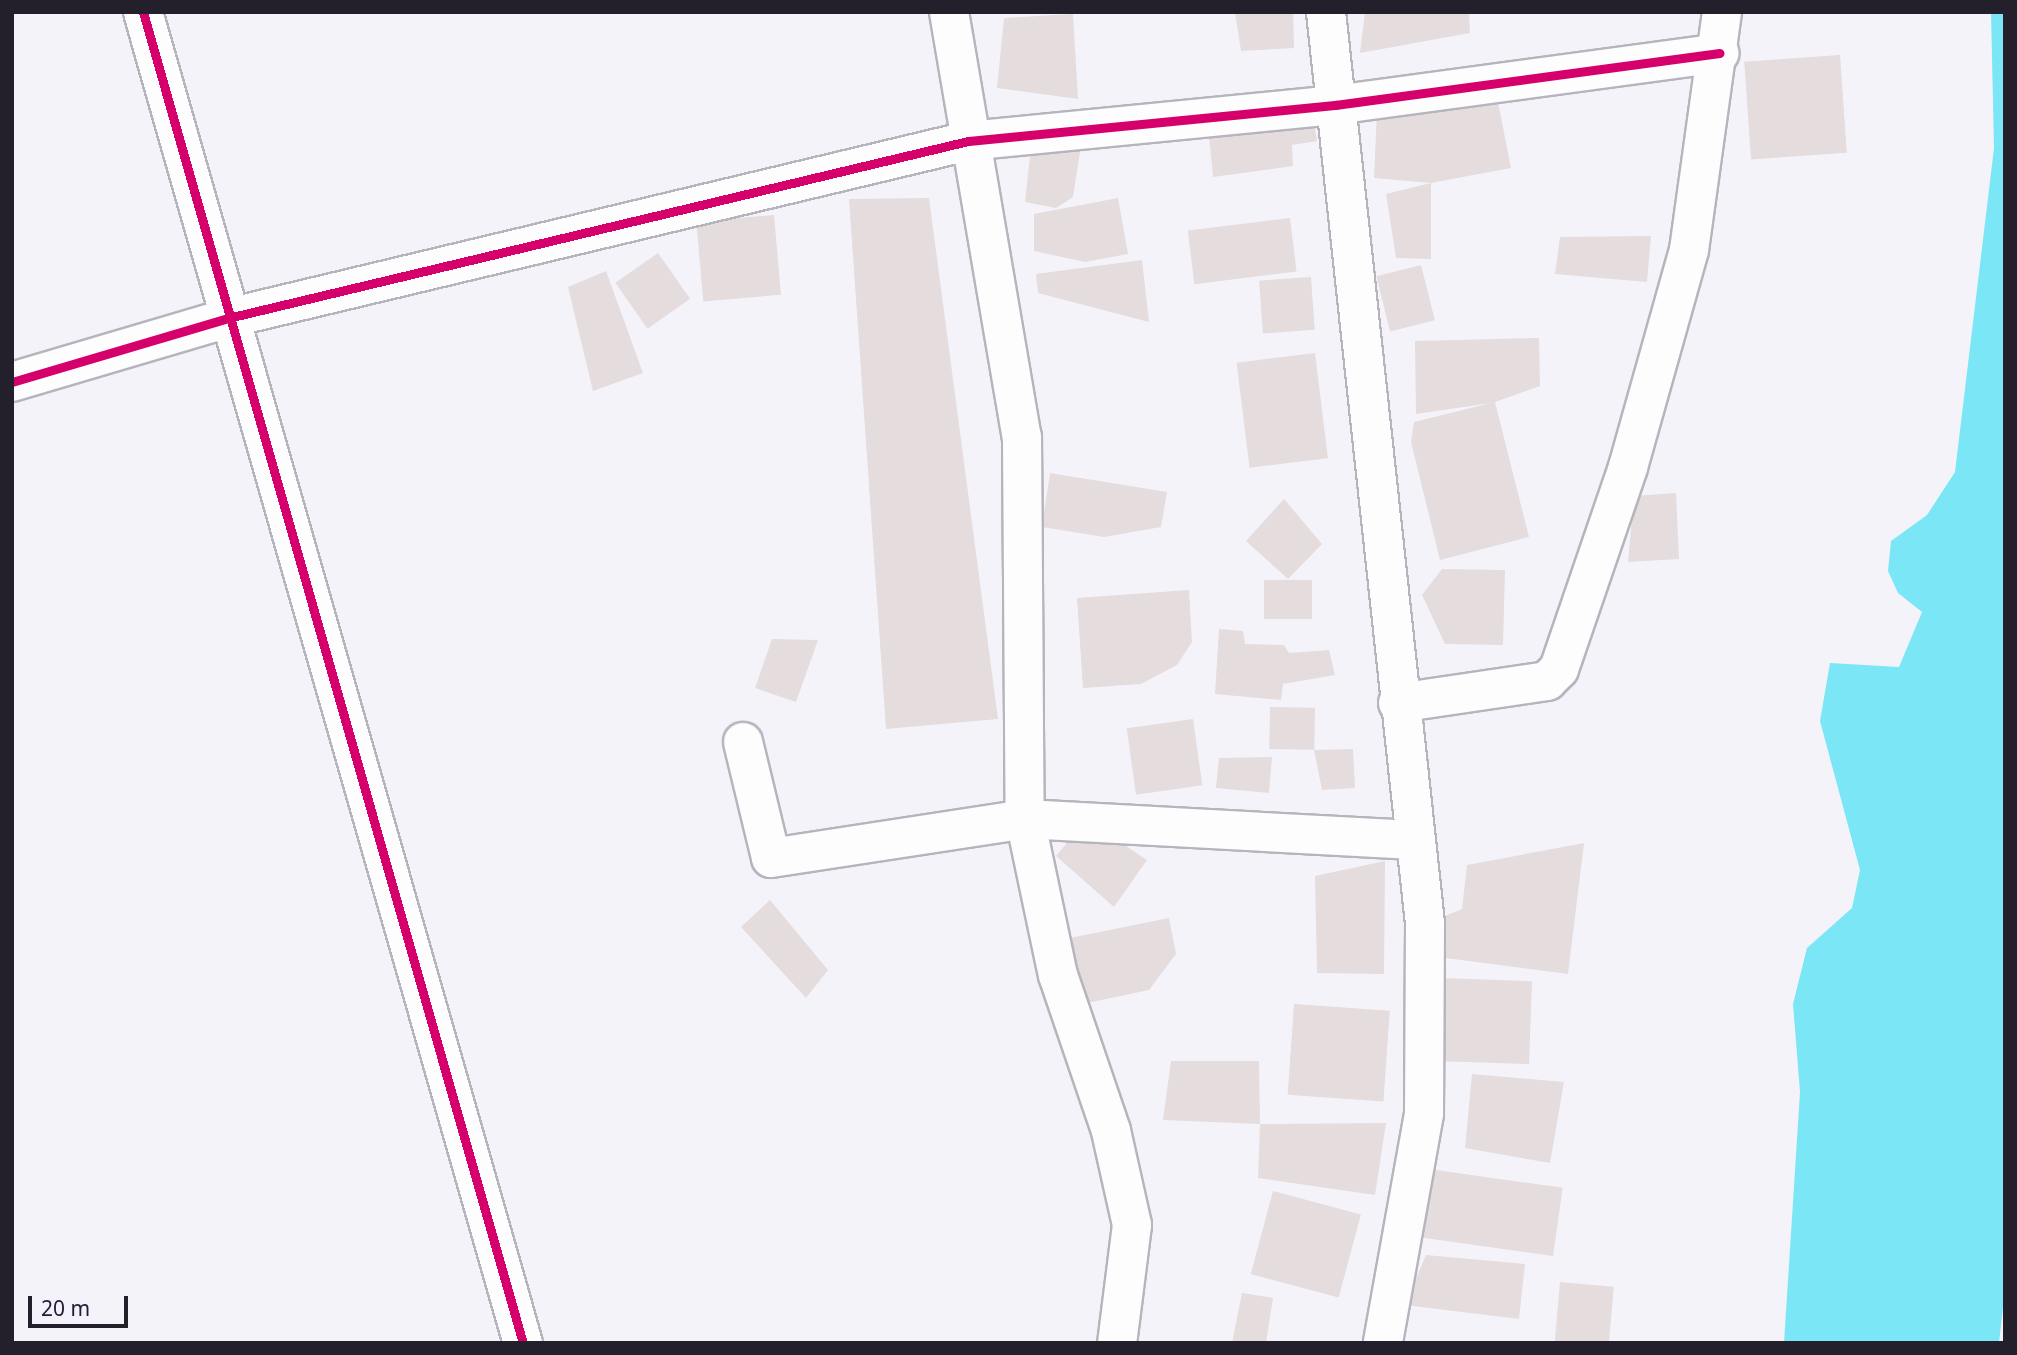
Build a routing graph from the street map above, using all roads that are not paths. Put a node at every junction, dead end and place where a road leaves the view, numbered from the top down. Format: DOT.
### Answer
graph roads {
  1 [pos="143,12"];
  2 [pos="949,12"];
  3 [pos="1326,12"];
  4 [pos="1722,12"];
  5 [pos="1720,53"];
  6 [pos="1335,105"];
  7 [pos="968,141"];
  8 [pos="228,318"];
  9 [pos="12,382"];
  10 [pos="1398,703"];
  11 [pos="743,742"];
  12 [pos="1025,819"];
  13 [pos="1413,840"];
  14 [pos="523,1343"];
  15 [pos="1117,1343"];
  16 [pos="1383,1343"];
  1 -- 8 [label="street"];
  2 -- 7 [label="street"];
  3 -- 6 [label="street"];
  4 -- 5 [label="street"];
  5 -- 6 [label="street"];
  5 -- 10 [label="street"];
  6 -- 7 [label="street"];
  6 -- 10 [label="street"];
  7 -- 8 [label="street"];
  7 -- 12 [label="street"];
  8 -- 9 [label="street"];
  8 -- 14 [label="street"];
  10 -- 13 [label="street"];
  11 -- 12 [label="street"];
  12 -- 13 [label="street"];
  12 -- 15 [label="street"];
  13 -- 16 [label="street"];
}
